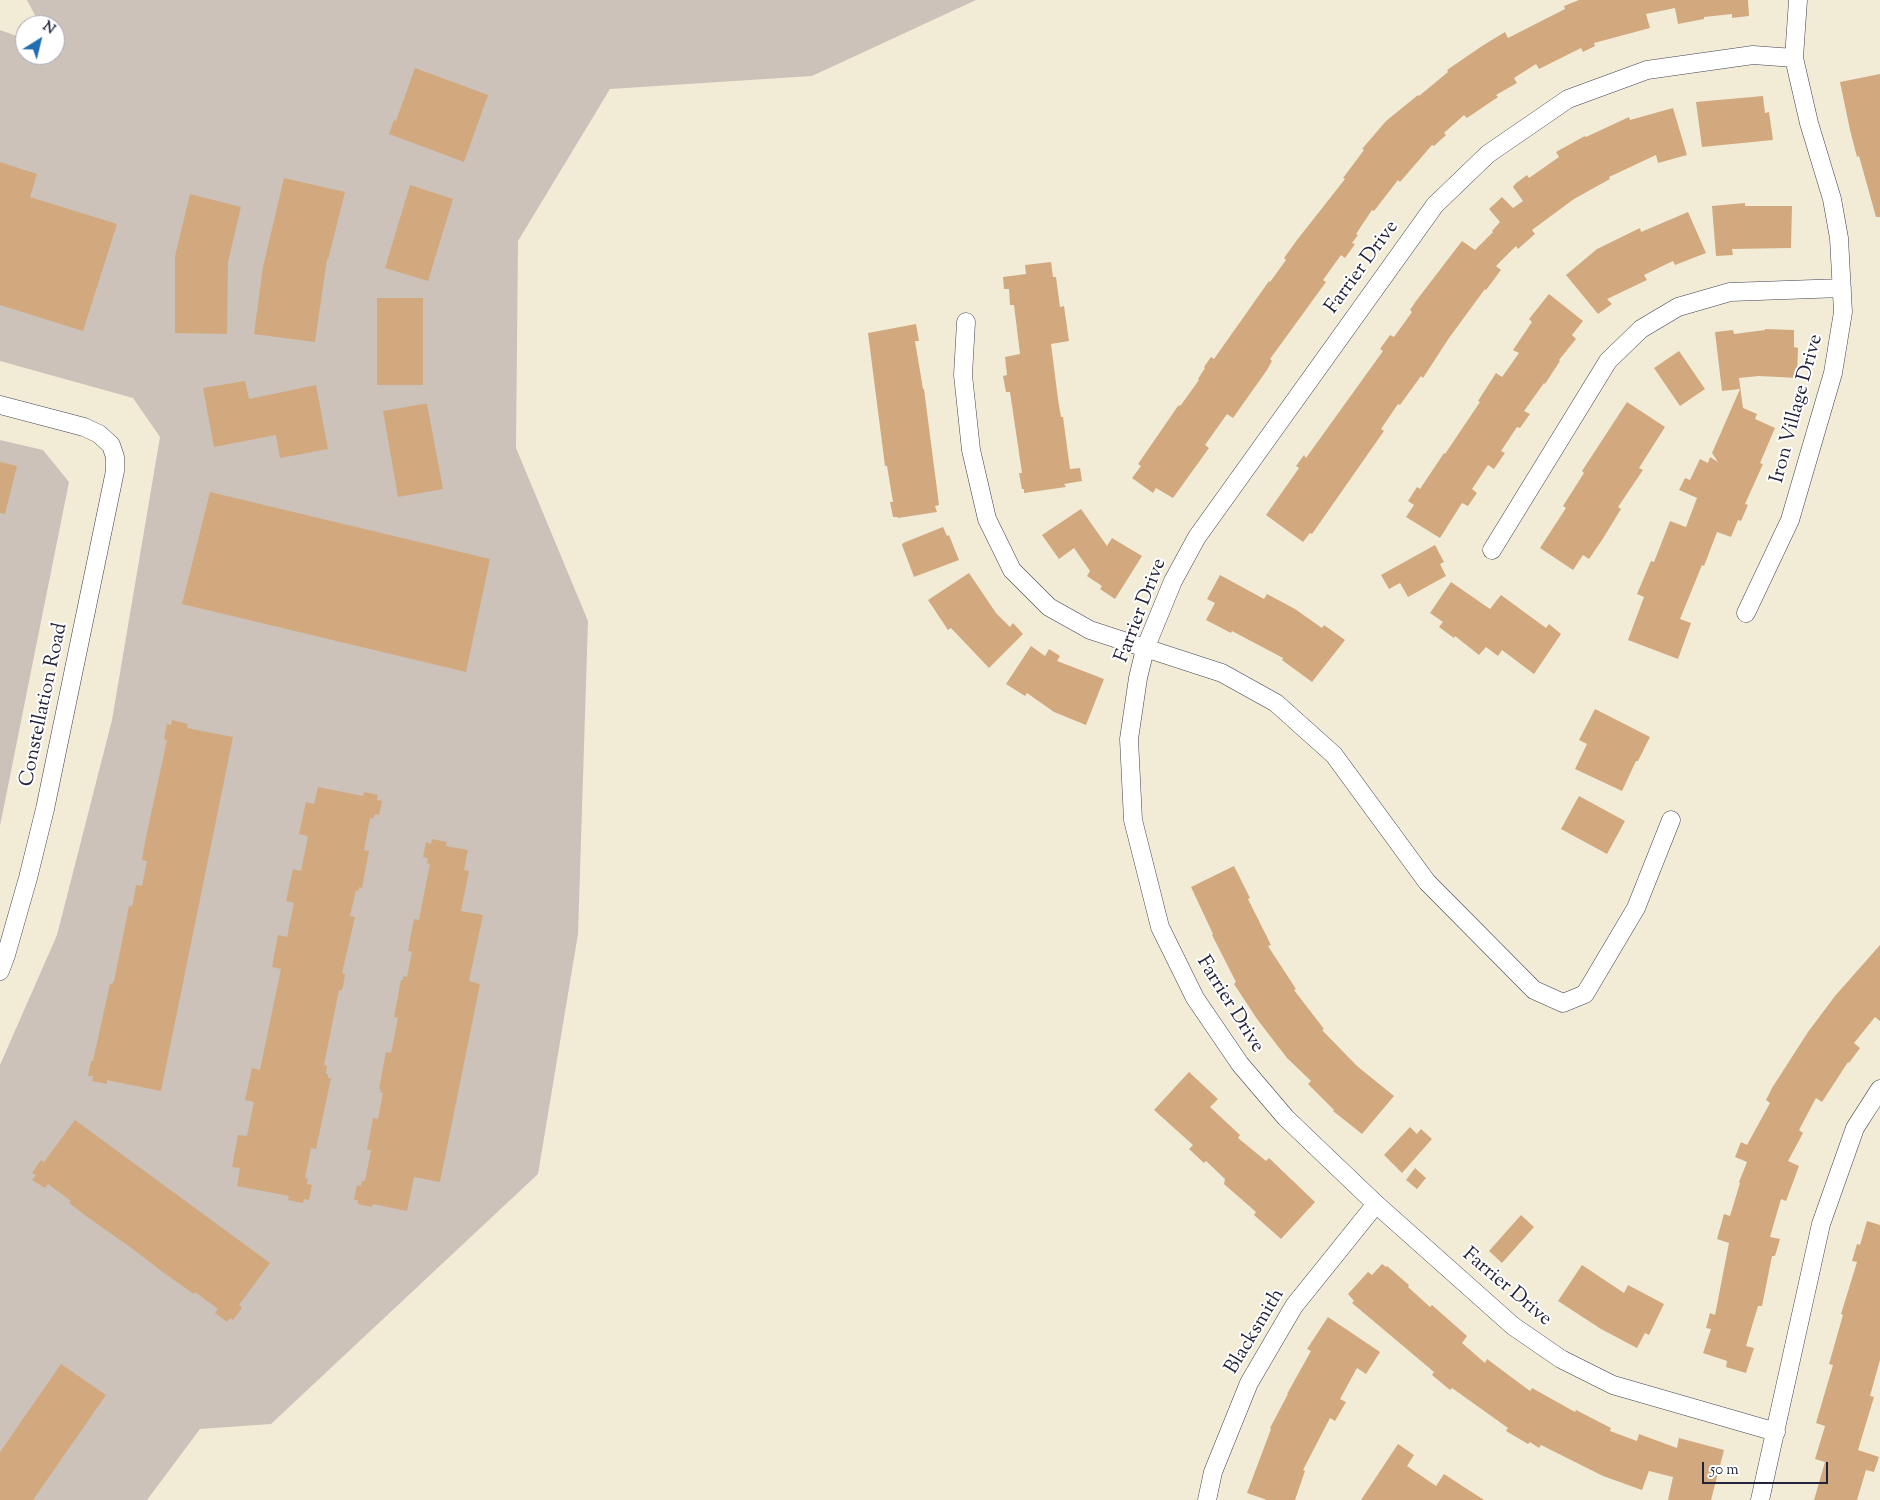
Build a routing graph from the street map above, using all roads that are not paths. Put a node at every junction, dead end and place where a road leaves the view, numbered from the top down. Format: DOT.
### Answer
graph roads {
  1 [pos="1798,0"];
  2 [pos="1794,58"];
  3 [pos="1842,288"];
  4 [pos="966,322"];
  5 [pos="0,405"];
  6 [pos="1492,550"];
  7 [pos="1746,613"];
  8 [pos="1145,649"];
  9 [pos="1671,820"];
  10 [pos="0,971"];
  11 [pos="1880,1089"];
  12 [pos="1376,1204"];
  13 [pos="1776,1432"];
  14 [pos="1207,1500"];
  15 [pos="1760,1500"];
  1 -- 2 [label="street, Iron Village Drive"];
  2 -- 3 [label="street, Iron Village Drive"];
  2 -- 8 [label="street, Farrier Drive"];
  3 -- 6 [label="street"];
  3 -- 7 [label="street, Iron Village Drive"];
  4 -- 8 [label="street"];
  5 -- 10 [label="street, Constellation Road"];
  8 -- 9 [label="street"];
  8 -- 12 [label="street, Farrier Drive"];
  11 -- 13 [label="street"];
  12 -- 13 [label="street, Farrier Drive"];
  12 -- 14 [label="street, Blacksmith"];
  13 -- 15 [label="street"];
}
